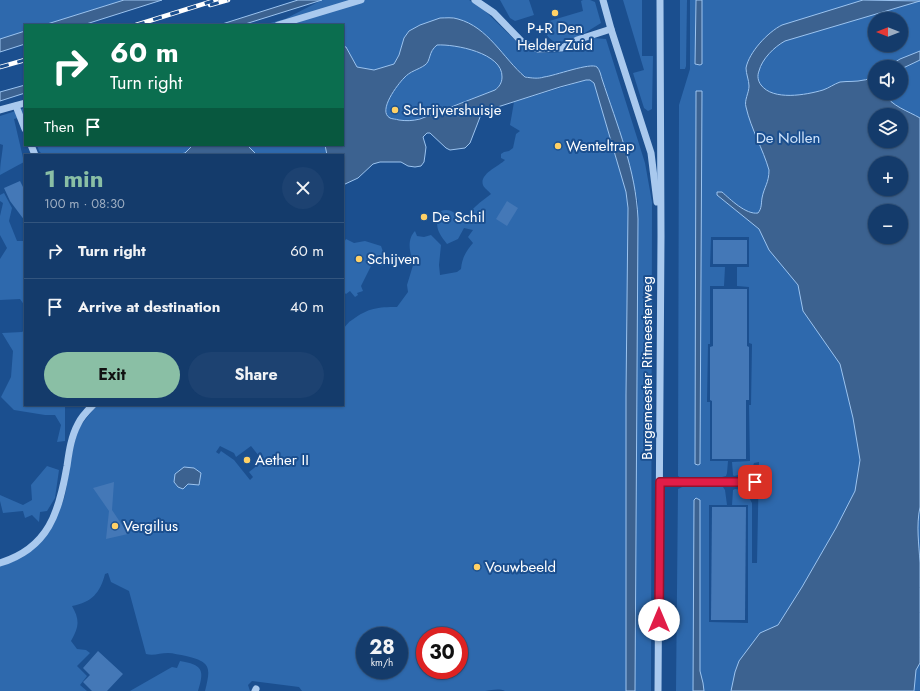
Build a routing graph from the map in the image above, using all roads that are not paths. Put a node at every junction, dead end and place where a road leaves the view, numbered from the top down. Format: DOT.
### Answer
graph roads {
  1 [pos="361,0"];
  2 [pos="475,0"];
  3 [pos="603,0"];
  4 [pos="660,0"];
  5 [pos="281,24"];
  6 [pos="611,29"];
  7 [pos="24,103"];
  8 [pos="16,106"];
  9 [pos="0,110"];
  10 [pos="24,126"];
  11 [pos="661,236"];
  12 [pos="92,406"];
  13 [pos="660,482"];
  14 [pos="755,482"];
  15 [pos="0,562"];
  16 [pos="658,691"];
  1 -- 5 [label="street"];
  2 -- 6 [label="street"];
  3 -- 6 [label="street, Burgemeester Ritmeesterweg"];
  4 -- 11 [label="street, Burgemeester Ritmeesterweg"];
  6 -- 11 [label="street, Burgemeester Ritmeesterweg"];
  7 -- 8 [label="street"];
  8 -- 9 [label="street"];
  8 -- 10 [label="street"];
  11 -- 13 [label="street, Burgemeester Ritmeesterweg"];
  12 -- 15 [label="street"];
  13 -- 14 [label="street"];
  13 -- 16 [label="street, Burgemeester Ritmeesterweg"];
}
